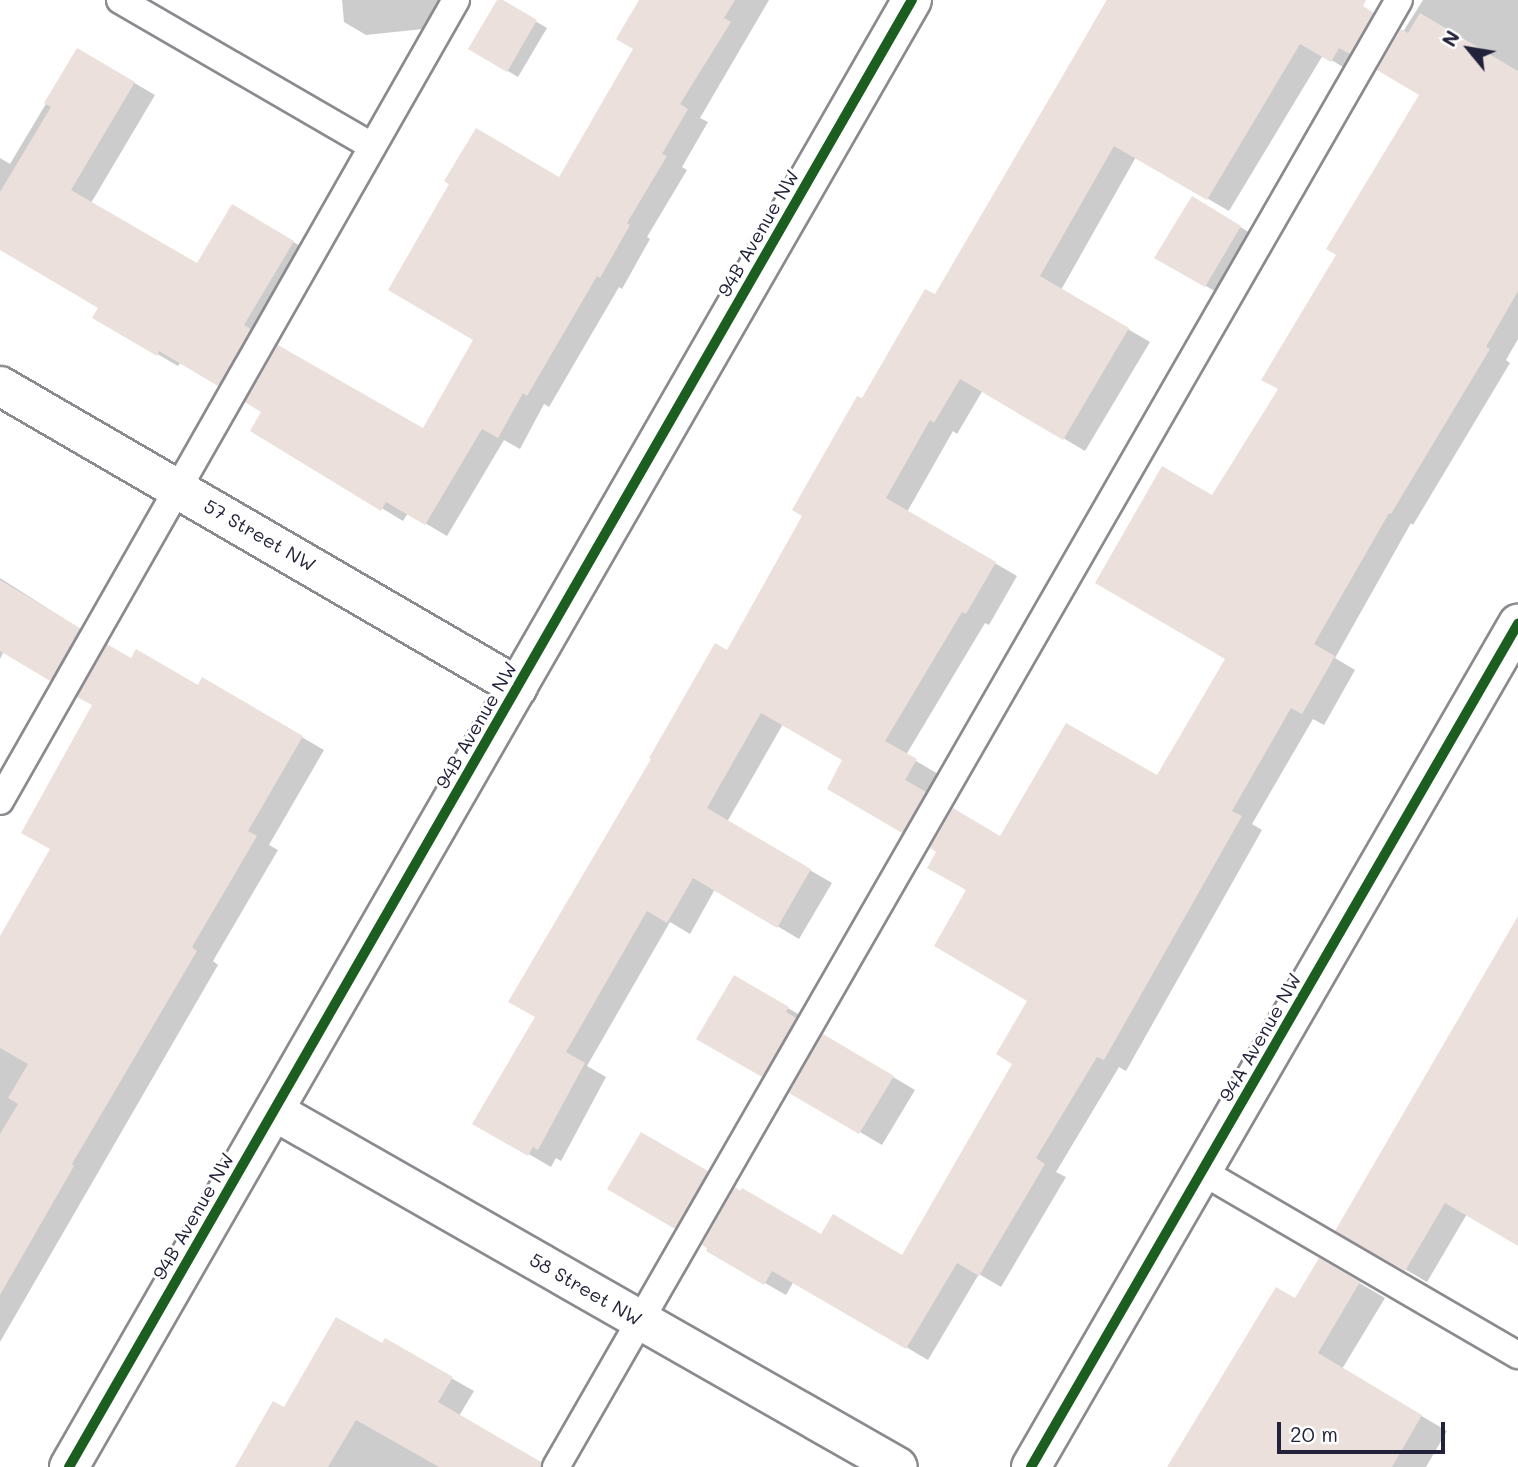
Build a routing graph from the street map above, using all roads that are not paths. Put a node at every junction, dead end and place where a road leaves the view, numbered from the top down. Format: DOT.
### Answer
graph roads {
  1 [pos="120,0"];
  2 [pos="456,0"];
  3 [pos="912,0"];
  4 [pos="1399,0"];
  5 [pos="372,146"];
  6 [pos="0,386"];
  7 [pos="179,489"];
  8 [pos="1518,624"];
  9 [pos="518,687"];
  10 [pos="0,801"];
  11 [pos="275,1111"];
  12 [pos="1203,1172"];
  13 [pos="641,1321"];
  14 [pos="1518,1355"];
  15 [pos="69,1467"];
  16 [pos="556,1467"];
  17 [pos="898,1467"];
  18 [pos="1031,1467"];
  1 -- 5 [label="lane"];
  2 -- 5 [label="lane"];
  3 -- 9 [label="street, 94B Avenue NW"];
  4 -- 13 [label="lane"];
  5 -- 7 [label="lane"];
  6 -- 7 [label="street, 57 Street NW"];
  7 -- 9 [label="street, 57 Street NW"];
  7 -- 10 [label="lane"];
  8 -- 12 [label="street, 94A Avenue NW"];
  9 -- 11 [label="street, 94B Avenue NW"];
  11 -- 13 [label="street, 58 Street NW"];
  11 -- 15 [label="street, 94B Avenue NW"];
  12 -- 14 [label="lane"];
  12 -- 18 [label="street, 94A Avenue NW"];
  13 -- 16 [label="lane"];
  13 -- 17 [label="street, 58 Street NW"];
}
